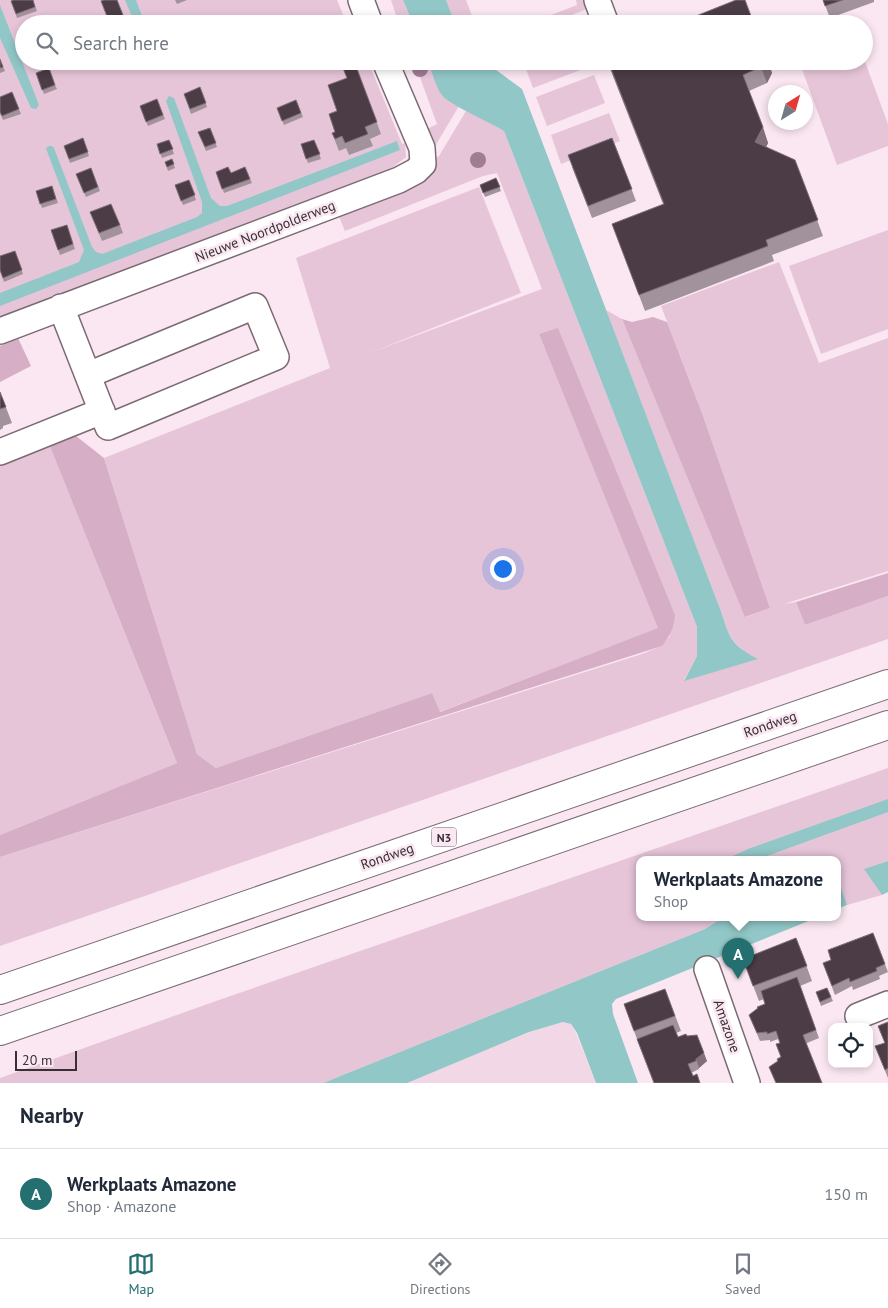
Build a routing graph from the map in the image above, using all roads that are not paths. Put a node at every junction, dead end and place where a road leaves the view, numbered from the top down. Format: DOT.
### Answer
graph roads {
  1 [pos="362,0"];
  2 [pos="597,0"];
  3 [pos="367,15"];
  4 [pos="603,15"];
  5 [pos="389,70"];
  6 [pos="62,307"];
  7 [pos="0,331"];
  8 [pos="88,374"];
  9 [pos="102,410"];
  10 [pos="0,452"];
  11 [pos="888,684"];
  12 [pos="888,726"];
  13 [pos="707,970"];
  14 [pos="0,990"];
  15 [pos="888,1004"];
  16 [pos="858,1016"];
  17 [pos="0,1031"];
  18 [pos="747,1083"];
  1 -- 3 [label="street"];
  2 -- 4 [label="street"];
  5 -- 6 [label="street, Nieuwe Noordpolderweg"];
  6 -- 7 [label="street, Nieuwe Noordpolderweg"];
  6 -- 8 [label="street"];
  8 -- 9 [label="street"];
  8 -- 9 [label="street"];
  9 -- 10 [label="street"];
  11 -- 14 [label="highway, Rondweg / N3"];
  12 -- 17 [label="highway"];
  13 -- 18 [label="street, Amazone"];
  15 -- 16 [label="street"];
}
